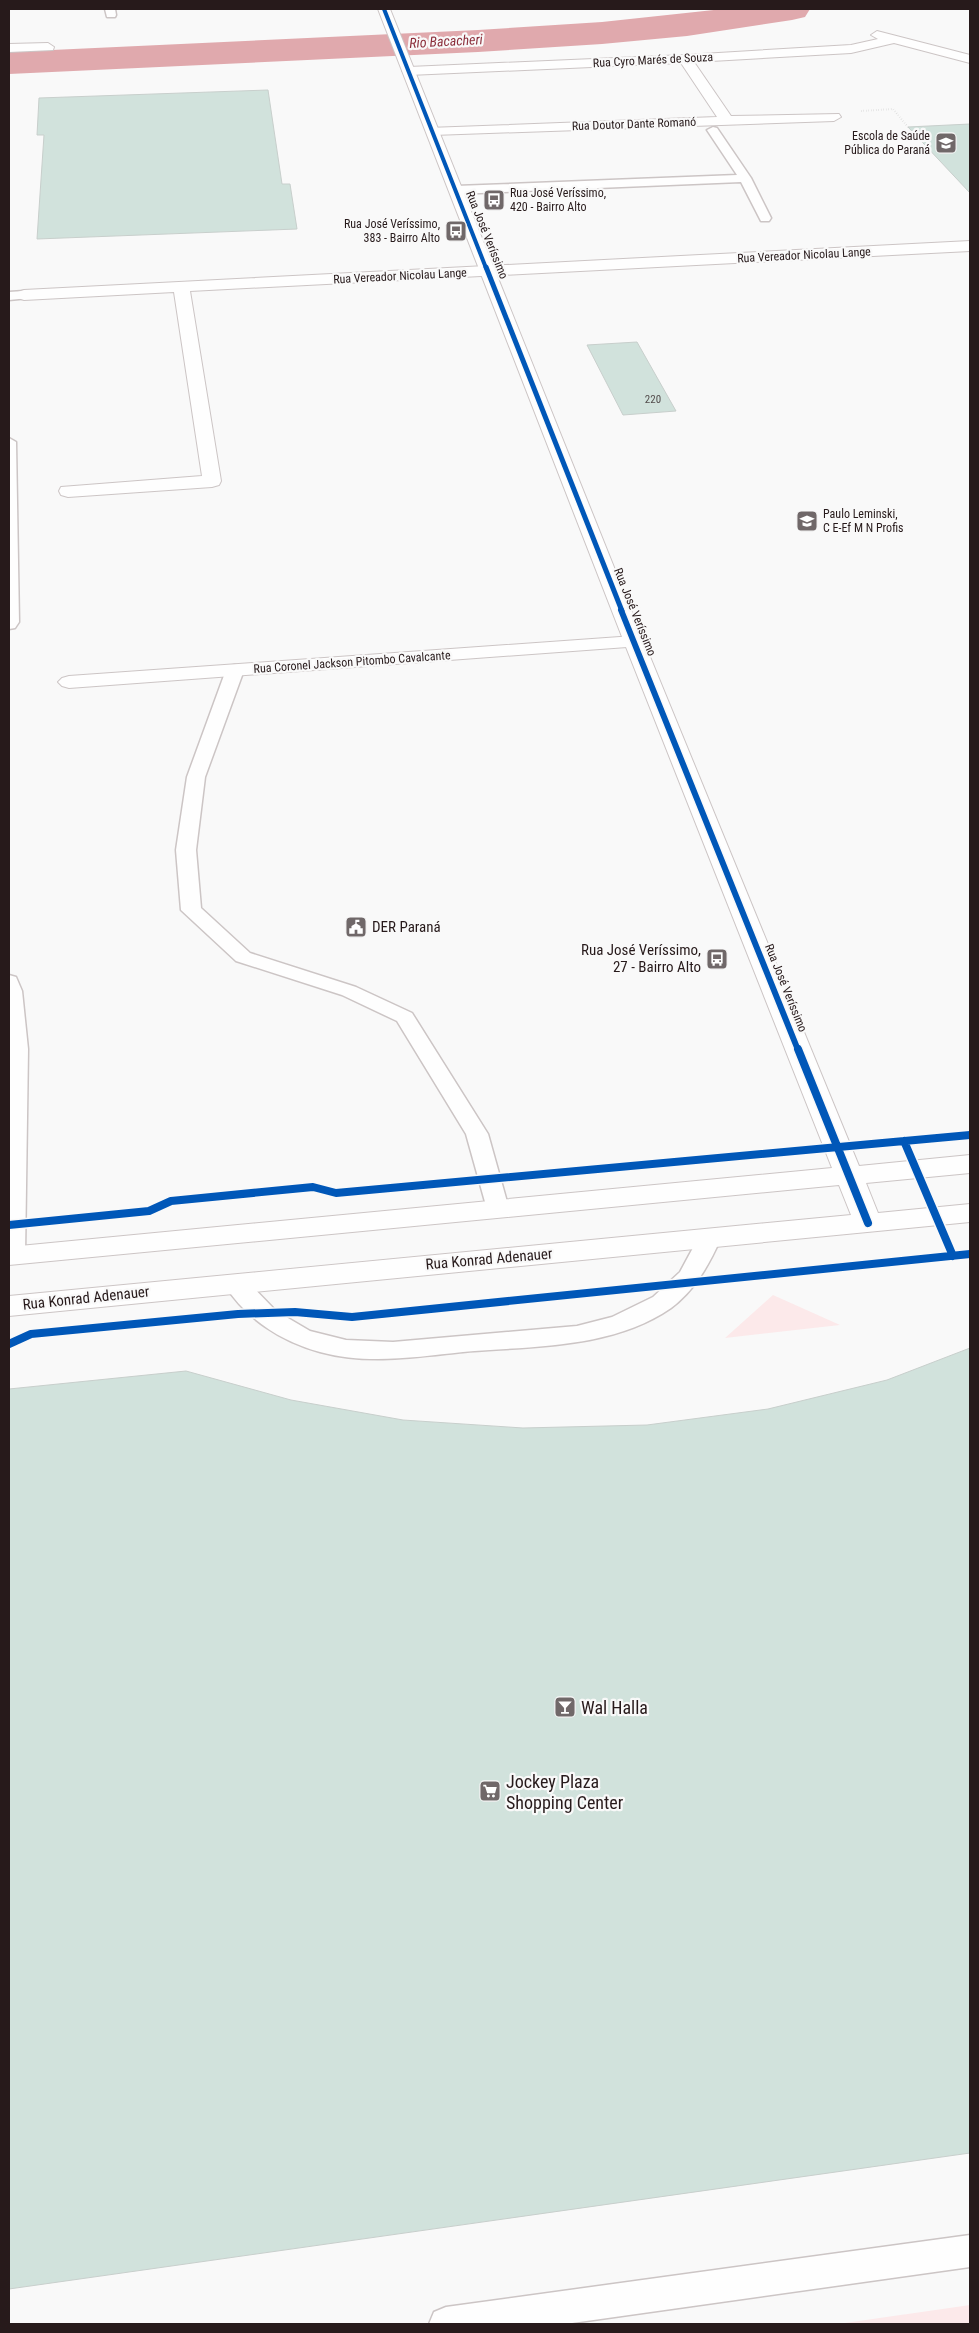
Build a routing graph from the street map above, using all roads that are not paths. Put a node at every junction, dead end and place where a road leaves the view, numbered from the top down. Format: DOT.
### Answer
graph roads {
  1 [pos="384,9"];
  2 [pos="866,32"];
  3 [pos="895,39"];
  4 [pos="48,47"];
  5 [pos="9,48"];
  6 [pos="685,59"];
  7 [pos="970,59"];
  8 [pos="407,66"];
  9 [pos="834,117"];
  10 [pos="727,121"];
  11 [pos="713,130"];
  12 [pos="433,132"];
  13 [pos="745,178"];
  14 [pos="456,190"];
  15 [pos="765,218"];
  16 [pos="970,246"];
  17 [pos="489,271"];
  18 [pos="181,287"];
  19 [pos="16,296"];
  20 [pos="9,442"];
  21 [pos="68,491"];
  22 [pos="9,624"];
  23 [pos="634,642"];
  24 [pos="235,670"];
  25 [pos="70,682"];
  26 [pos="9,981"];
  27 [pos="970,1164"];
  28 [pos="849,1176"];
  29 [pos="498,1209"];
  30 [pos="970,1213"];
  31 [pos="868,1223"];
  32 [pos="709,1238"];
  33 [pos="11,1255"];
  34 [pos="236,1284"];
  35 [pos="9,1306"];
  36 [pos="970,2252"];
  37 [pos="446,2324"];
  1 -- 8 [label="street, Rua José Veríssimo"];
  2 -- 3 [label="street"];
  3 -- 6 [label="street, Rua Cyro Marés de Souza"];
  3 -- 7 [label="street"];
  4 -- 5 [label="street"];
  6 -- 8 [label="street, Rua Cyro Marés de Souza"];
  6 -- 10 [label="street"];
  8 -- 12 [label="street, Rua José Veríssimo"];
  9 -- 10 [label="street, Rua Doutor Dante Romanó"];
  10 -- 12 [label="street, Rua Doutor Dante Romanó"];
  11 -- 13 [label="lane"];
  12 -- 14 [label="street, Rua José Veríssimo"];
  13 -- 14 [label="lane"];
  13 -- 15 [label="lane"];
  14 -- 17 [label="street, Rua José Veríssimo"];
  16 -- 17 [label="street, Rua Vereador Nicolau Lange"];
  17 -- 18 [label="street, Rua Vereador Nicolau Lange"];
  17 -- 23 [label="street, Rua José Veríssimo"];
  18 -- 19 [label="street, Rua Vereador Nicolau Lange"];
  18 -- 21 [label="street"];
  20 -- 22 [label="lane"];
  23 -- 24 [label="street, Rua Coronel Jackson Pitombo Cavalcante"];
  23 -- 28 [label="street, Rua José Veríssimo"];
  24 -- 25 [label="street, Rua Coronel Jackson Pitombo Cavalcante"];
  24 -- 29 [label="lane"];
  26 -- 33 [label="lane"];
  27 -- 28 [label="street"];
  28 -- 29 [label="street"];
  28 -- 31 [label="street, Rua José Veríssimo"];
  29 -- 33 [label="street"];
  30 -- 31 [label="street, Rua Konrad Adenauer"];
  31 -- 32 [label="street, Rua Konrad Adenauer"];
  32 -- 34 [label="street, Rua Konrad Adenauer"];
  32 -- 34 [label="lane"];
  34 -- 35 [label="street, Rua Konrad Adenauer"];
  36 -- 37 [label="lane"];
}
